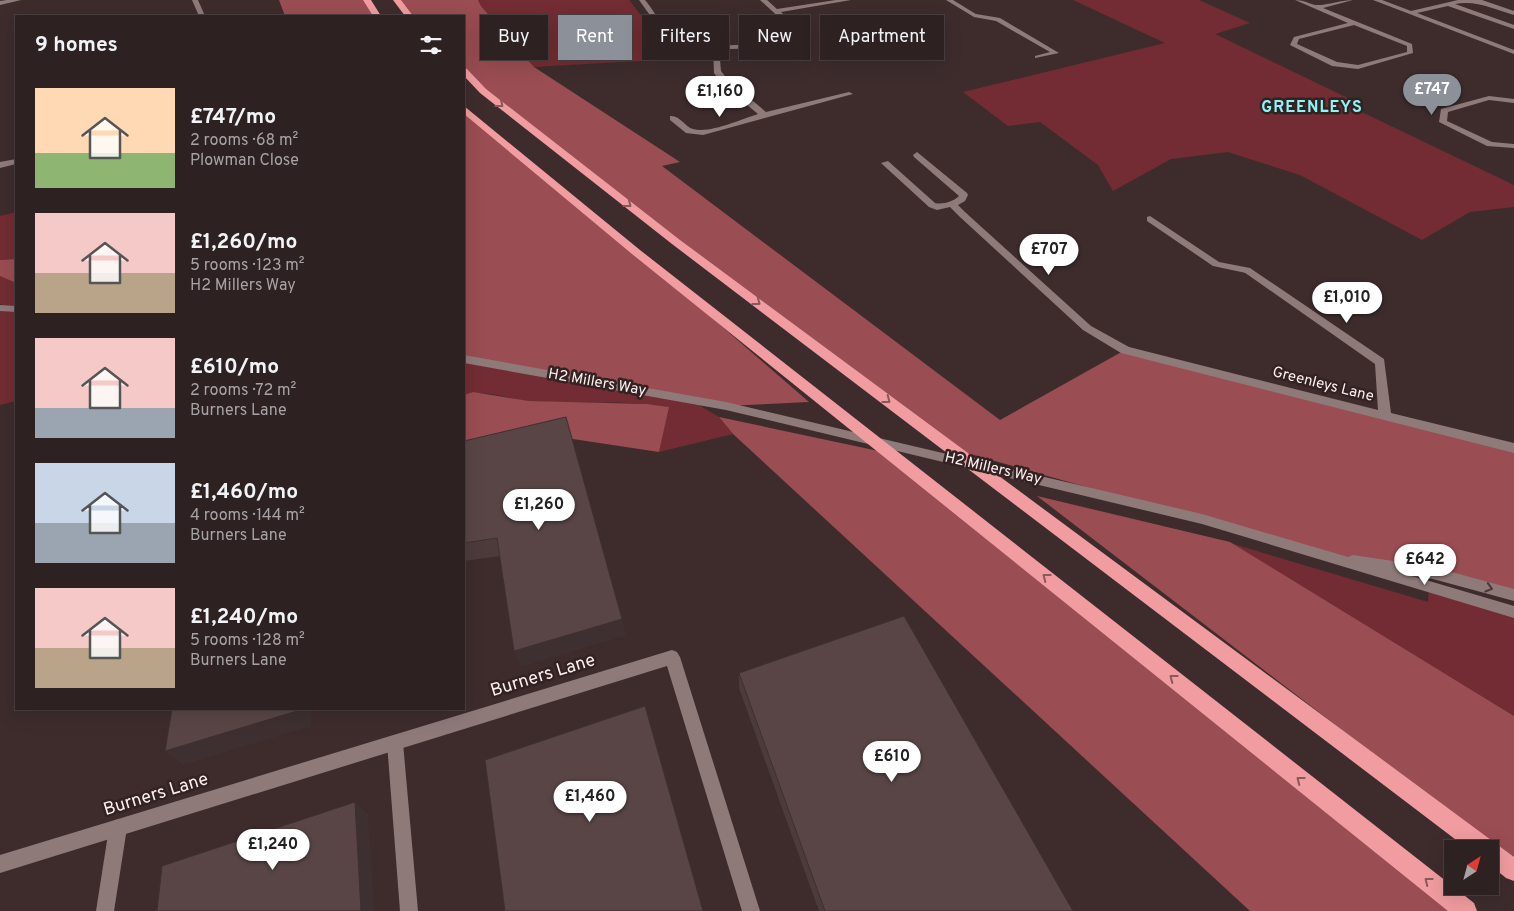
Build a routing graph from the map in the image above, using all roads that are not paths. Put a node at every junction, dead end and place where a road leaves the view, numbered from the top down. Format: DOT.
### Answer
graph roads {
  1 [pos="18,0"];
  2 [pos="196,0"];
  3 [pos="367,0"];
  4 [pos="397,0"];
  5 [pos="642,0"];
  6 [pos="763,0"];
  7 [pos="848,0"];
  8 [pos="949,0"];
  9 [pos="1298,0"];
  10 [pos="1350,0"];
  11 [pos="1376,0"];
  12 [pos="1466,0"];
  13 [pos="1470,0"];
  14 [pos="0,3"];
  15 [pos="1448,4"];
  16 [pos="1316,7"];
  17 [pos="776,11"];
  18 [pos="1514,12"];
  19 [pos="1411,13"];
  20 [pos="202,15"];
  21 [pos="376,15"];
  22 [pos="408,15"];
  23 [pos="654,15"];
  24 [pos="1354,23"];
  25 [pos="1514,28"];
  26 [pos="729,47"];
  27 [pos="1514,52"];
  28 [pos="1037,57"];
  29 [pos="716,60"];
  30 [pos="465,72"];
  31 [pos="849,94"];
  32 [pos="1514,101"];
  33 [pos="465,110"];
  34 [pos="764,115"];
  35 [pos="673,118"];
  36 [pos="1514,146"];
  37 [pos="917,155"];
  38 [pos="15,162"];
  39 [pos="885,163"];
  40 [pos="0,165"];
  41 [pos="952,204"];
  42 [pos="1150,218"];
  43 [pos="0,308"];
  44 [pos="15,309"];
  45 [pos="465,359"];
  46 [pos="1385,416"];
  47 [pos="1514,448"];
  48 [pos="1338,559"];
  49 [pos="1514,595"];
  50 [pos="1514,612"];
  51 [pos="395,742"];
  52 [pos="118,828"];
  53 [pos="1474,840"];
  54 [pos="1499,859"];
  55 [pos="0,864"];
  56 [pos="1514,870"];
  57 [pos="105,911"];
  58 [pos="409,911"];
  59 [pos="751,911"];
  60 [pos="1466,911"];
  1 -- 14 [label="street"];
  2 -- 20 [label="street"];
  3 -- 21 [label="highway"];
  4 -- 22 [label="highway"];
  5 -- 23 [label="street"];
  6 -- 17 [label="street"];
  7 -- 17 [label="street"];
  8 -- 28 [label="street"];
  9 -- 16 [label="street"];
  10 -- 16 [label="street"];
  11 -- 19 [label="street"];
  12 -- 15 [label="street"];
  13 -- 18 [label="street"];
  15 -- 19 [label="street"];
  15 -- 25 [label="street"];
  16 -- 24 [label="street"];
  17 -- 26 [label="street"];
  19 -- 27 [label="street"];
  24 -- 24 [label="street"];
  29 -- 34 [label="street"];
  30 -- 53 [label="highway, one-way"];
  31 -- 34 [label="street"];
  32 -- 36 [label="street"];
  60 -- 33 [label="highway, one-way"];
  34 -- 35 [label="street"];
  37 -- 41 [label="street"];
  38 -- 40 [label="street"];
  39 -- 41 [label="street"];
  41 -- 46 [label="street, Greenleys Lane"];
  42 -- 46 [label="street"];
  43 -- 44 [label="street"];
  45 -- 48 [label="street, H2 Millers Way"];
  46 -- 47 [label="street, Greenleys Lane"];
  48 -- 49 [label="street, one-way"];
  48 -- 50 [label="street, H2 Millers Way"];
  51 -- 52 [label="street, Burners Lane"];
  51 -- 58 [label="street"];
  51 -- 59 [label="street, Burners Lane"];
  52 -- 55 [label="street, Burners Lane"];
  52 -- 57 [label="street"];
  54 -- 56 [label="highway"];
}
